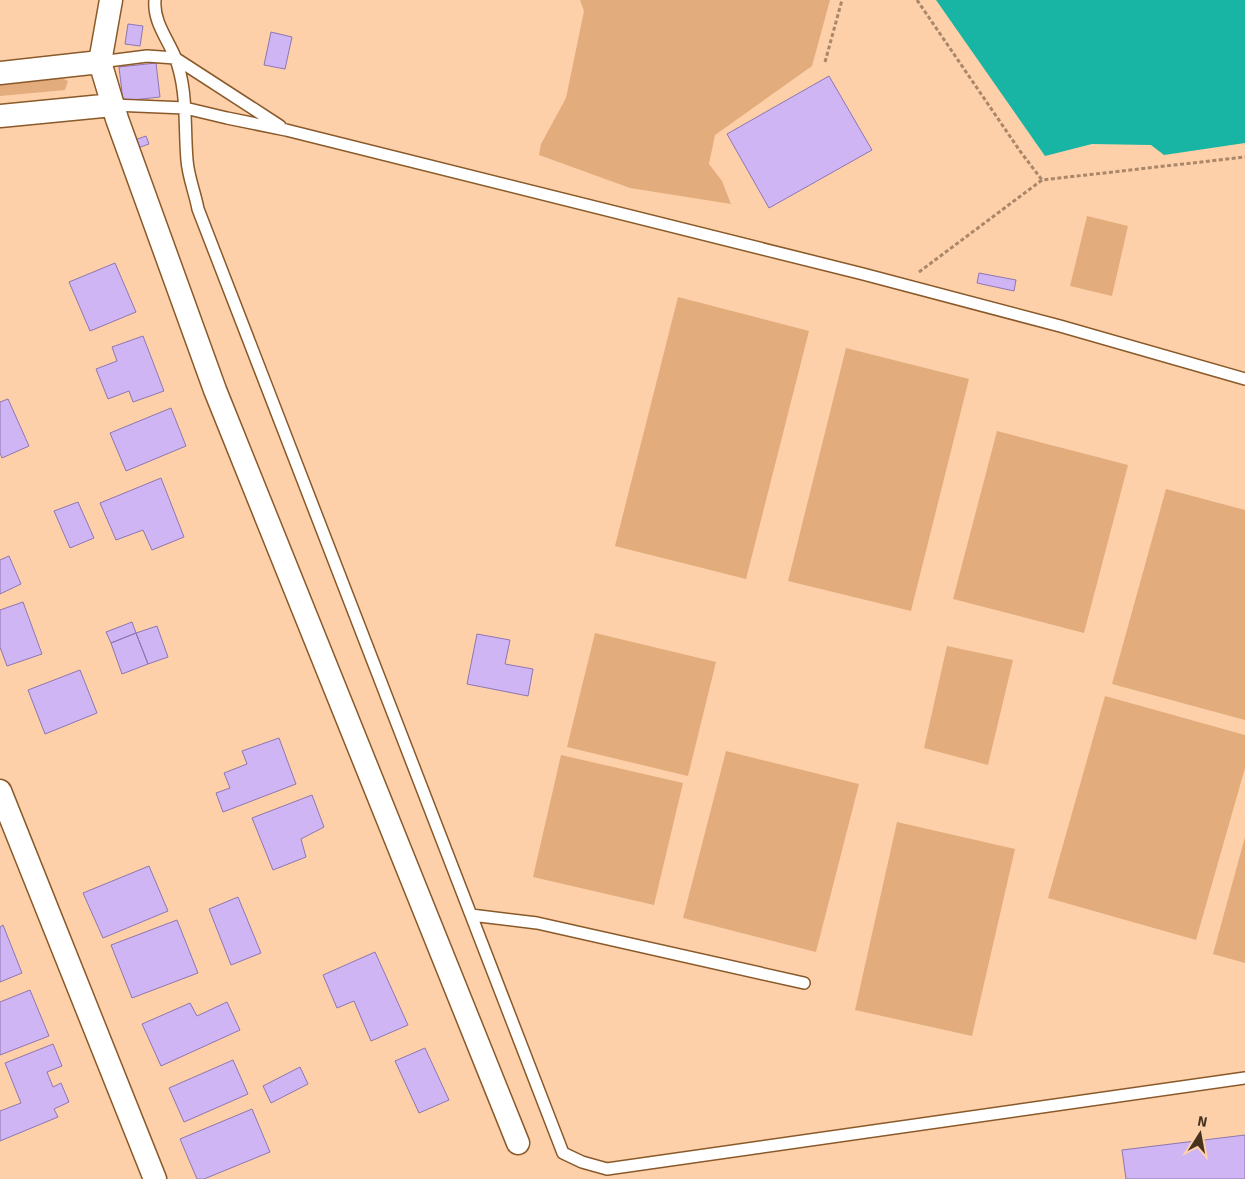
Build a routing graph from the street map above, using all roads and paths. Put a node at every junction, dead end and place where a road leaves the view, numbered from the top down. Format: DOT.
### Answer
graph roads {
  1 [pos="111,0"];
  2 [pos="155,0"];
  3 [pos="842,0"];
  4 [pos="917,0"];
  5 [pos="175,58"];
  6 [pos="100,62"];
  7 [pos="826,62"];
  8 [pos="0,73"];
  9 [pos="112,105"];
  10 [pos="185,108"];
  11 [pos="0,116"];
  12 [pos="286,130"];
  13 [pos="1245,158"];
  14 [pos="1042,180"];
  15 [pos="902,284"];
  16 [pos="1245,379"];
  17 [pos="0,791"];
  18 [pos="471,915"];
  19 [pos="804,983"];
  20 [pos="1245,1078"];
  21 [pos="518,1143"];
  22 [pos="155,1179"];
  1 -- 6 [label="street"];
  2 -- 5 [label="lane"];
  3 -- 7 [label="path"];
  4 -- 14 [label="path"];
  5 -- 6 [label="lane"];
  5 -- 10 [label="lane"];
  5 -- 12 [label="lane"];
  6 -- 8 [label="street"];
  6 -- 9 [label="street"];
  9 -- 10 [label="lane"];
  9 -- 11 [label="street"];
  9 -- 21 [label="street"];
  10 -- 12 [label="lane"];
  10 -- 18 [label="lane"];
  12 -- 15 [label="lane"];
  13 -- 14 [label="path"];
  14 -- 15 [label="path"];
  15 -- 16 [label="lane"];
  17 -- 22 [label="street"];
  18 -- 19 [label="lane"];
  18 -- 20 [label="lane"];
}
